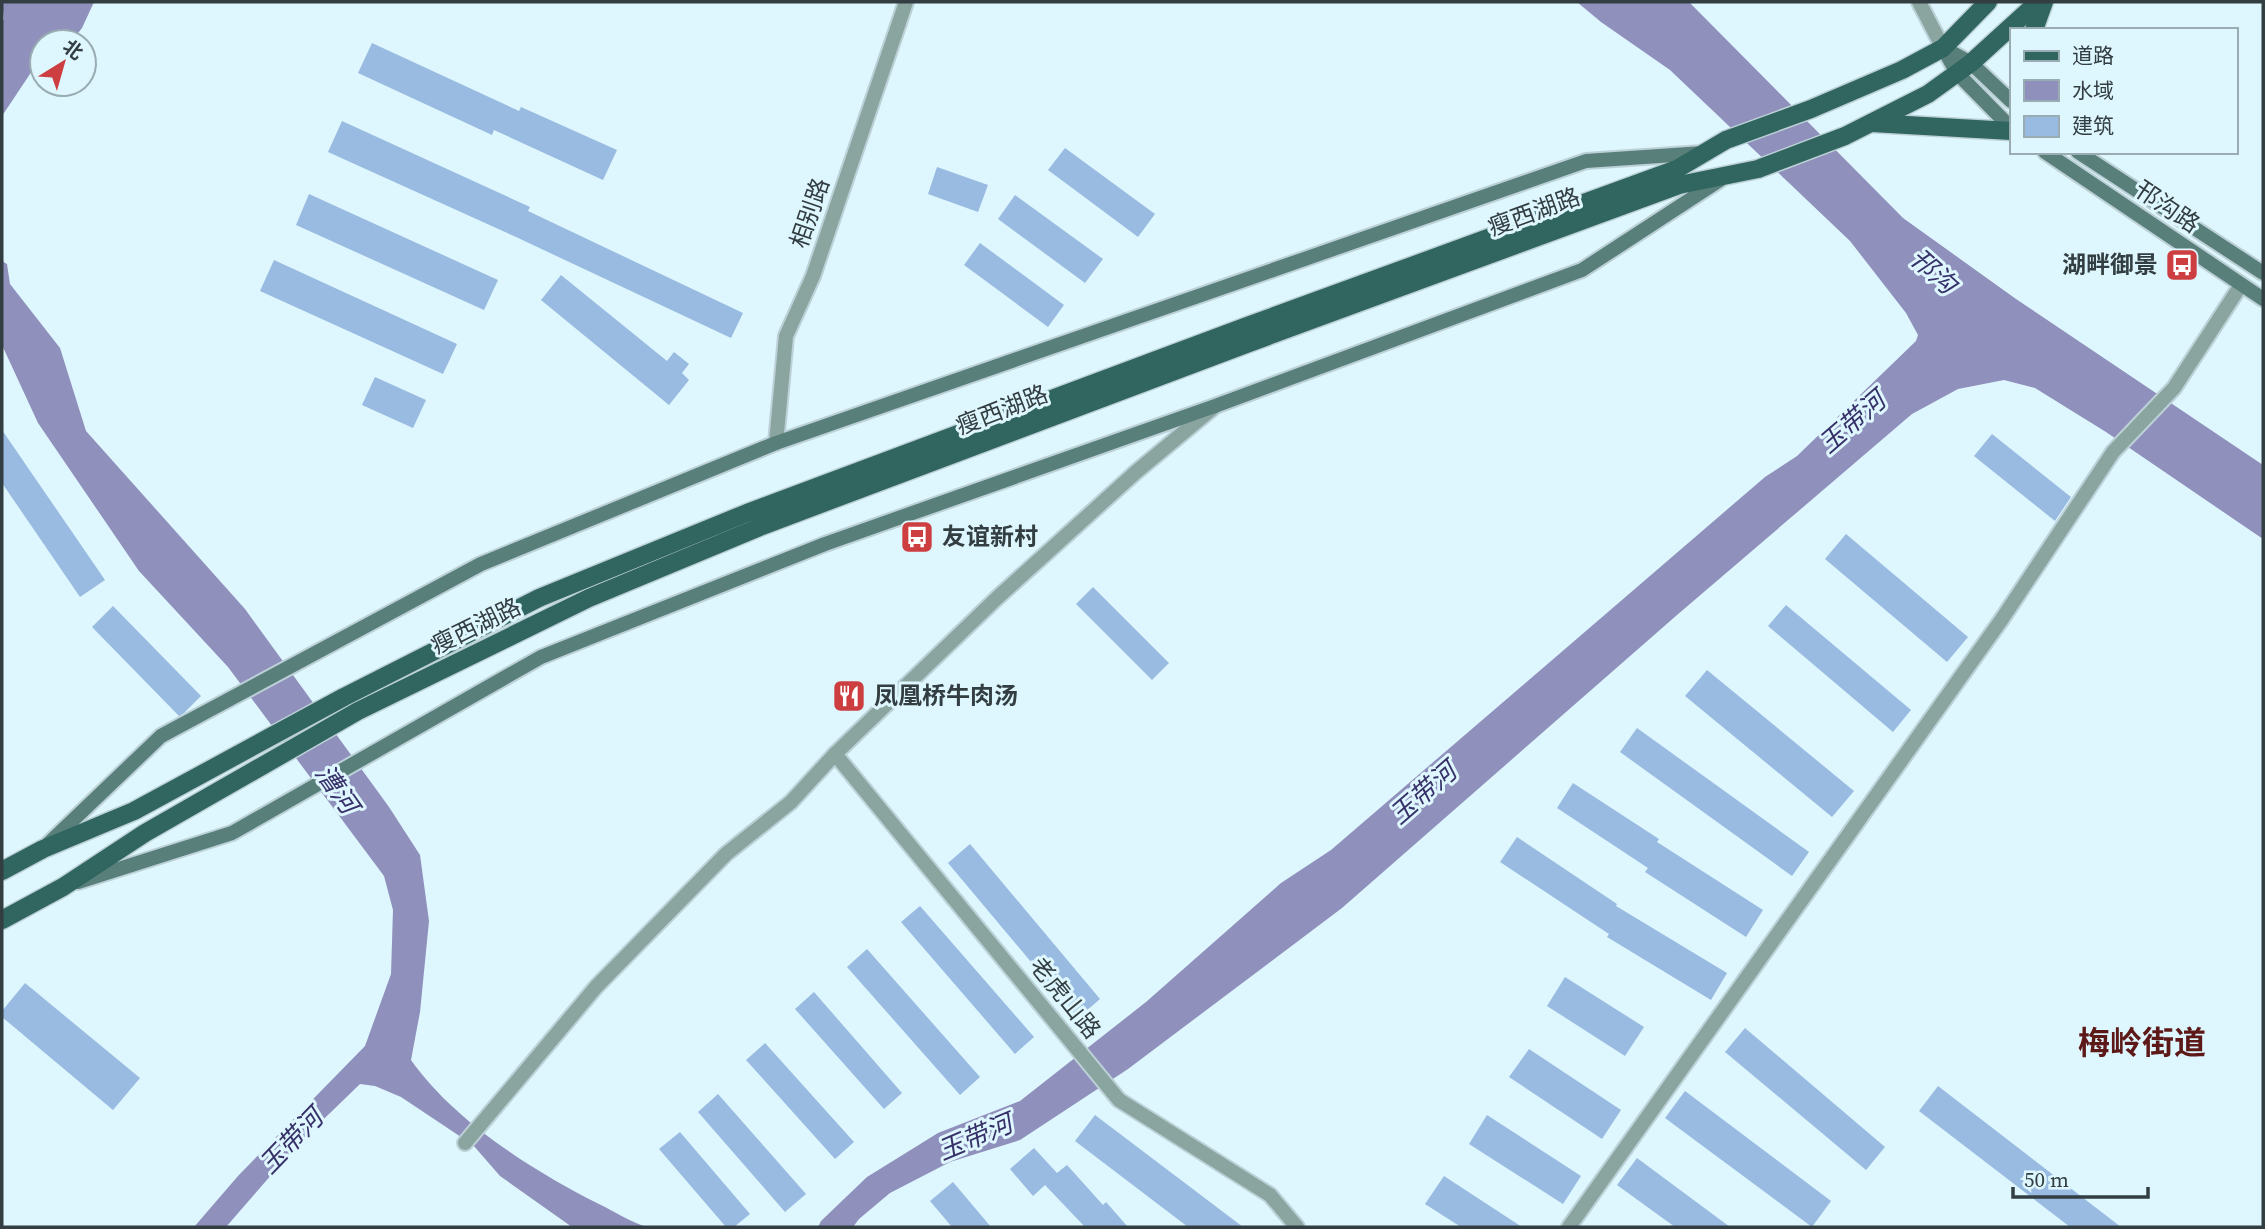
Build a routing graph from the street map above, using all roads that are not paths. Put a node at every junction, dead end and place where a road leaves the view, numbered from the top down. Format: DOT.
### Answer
graph roads {
  1 [pos="906,2"];
  2 [pos="1919,2"];
  3 [pos="1989,2"];
  4 [pos="2038,2"];
  5 [pos="2044,2"];
  6 [pos="2035,28"];
  7 [pos="1943,48"];
  8 [pos="1964,68"];
  9 [pos="2010,100"];
  10 [pos="1872,123"];
  11 [pos="2010,129"];
  12 [pos="2010,130"];
  13 [pos="1704,153"];
  14 [pos="2048,154"];
  15 [pos="2081,154"];
  16 [pos="1725,176"];
  17 [pos="2263,273"];
  18 [pos="2241,285"];
  19 [pos="2263,299"];
  20 [pos="1215,406"];
  21 [pos="776,443"];
  22 [pos="835,754"];
  23 [pos="43,849"];
  24 [pos="2,871"];
  25 [pos="63,887"];
  26 [pos="2,920"];
  27 [pos="465,1143"];
  28 [pos="1297,1227"];
  29 [pos="1569,1227"];
  1 -- 21 [label="street, 相别路"];
  2 -- 7 [label="street"];
  3 -- 7 [label="main road, 瘦西湖路"];
  4 -- 8 [label="main road, 瘦西湖路"];
  5 -- 6 [label="main road"];
  7 -- 8 [label="street"];
  7 -- 13 [label="main road, 瘦西湖路"];
  8 -- 9 [label="street"];
  8 -- 10 [label="main road, 瘦西湖路"];
  8 -- 11 [label="street"];
  10 -- 12 [label="main road"];
  10 -- 16 [label="main road, 瘦西湖路"];
  13 -- 21 [label="street"];
  13 -- 23 [label="main road, 瘦西湖路"];
  14 -- 18 [label="street, 邗沟路"];
  15 -- 17 [label="street, 邗沟路"];
  16 -- 20 [label="street"];
  16 -- 25 [label="main road, 瘦西湖路"];
  18 -- 19 [label="street, 邗沟路"];
  18 -- 29 [label="street"];
  20 -- 22 [label="street"];
  20 -- 25 [label="street"];
  21 -- 23 [label="street"];
  22 -- 27 [label="street"];
  22 -- 28 [label="street, 老虎山路"];
  23 -- 24 [label="main road, 瘦西湖路"];
  25 -- 26 [label="main road, 瘦西湖路"];
}
